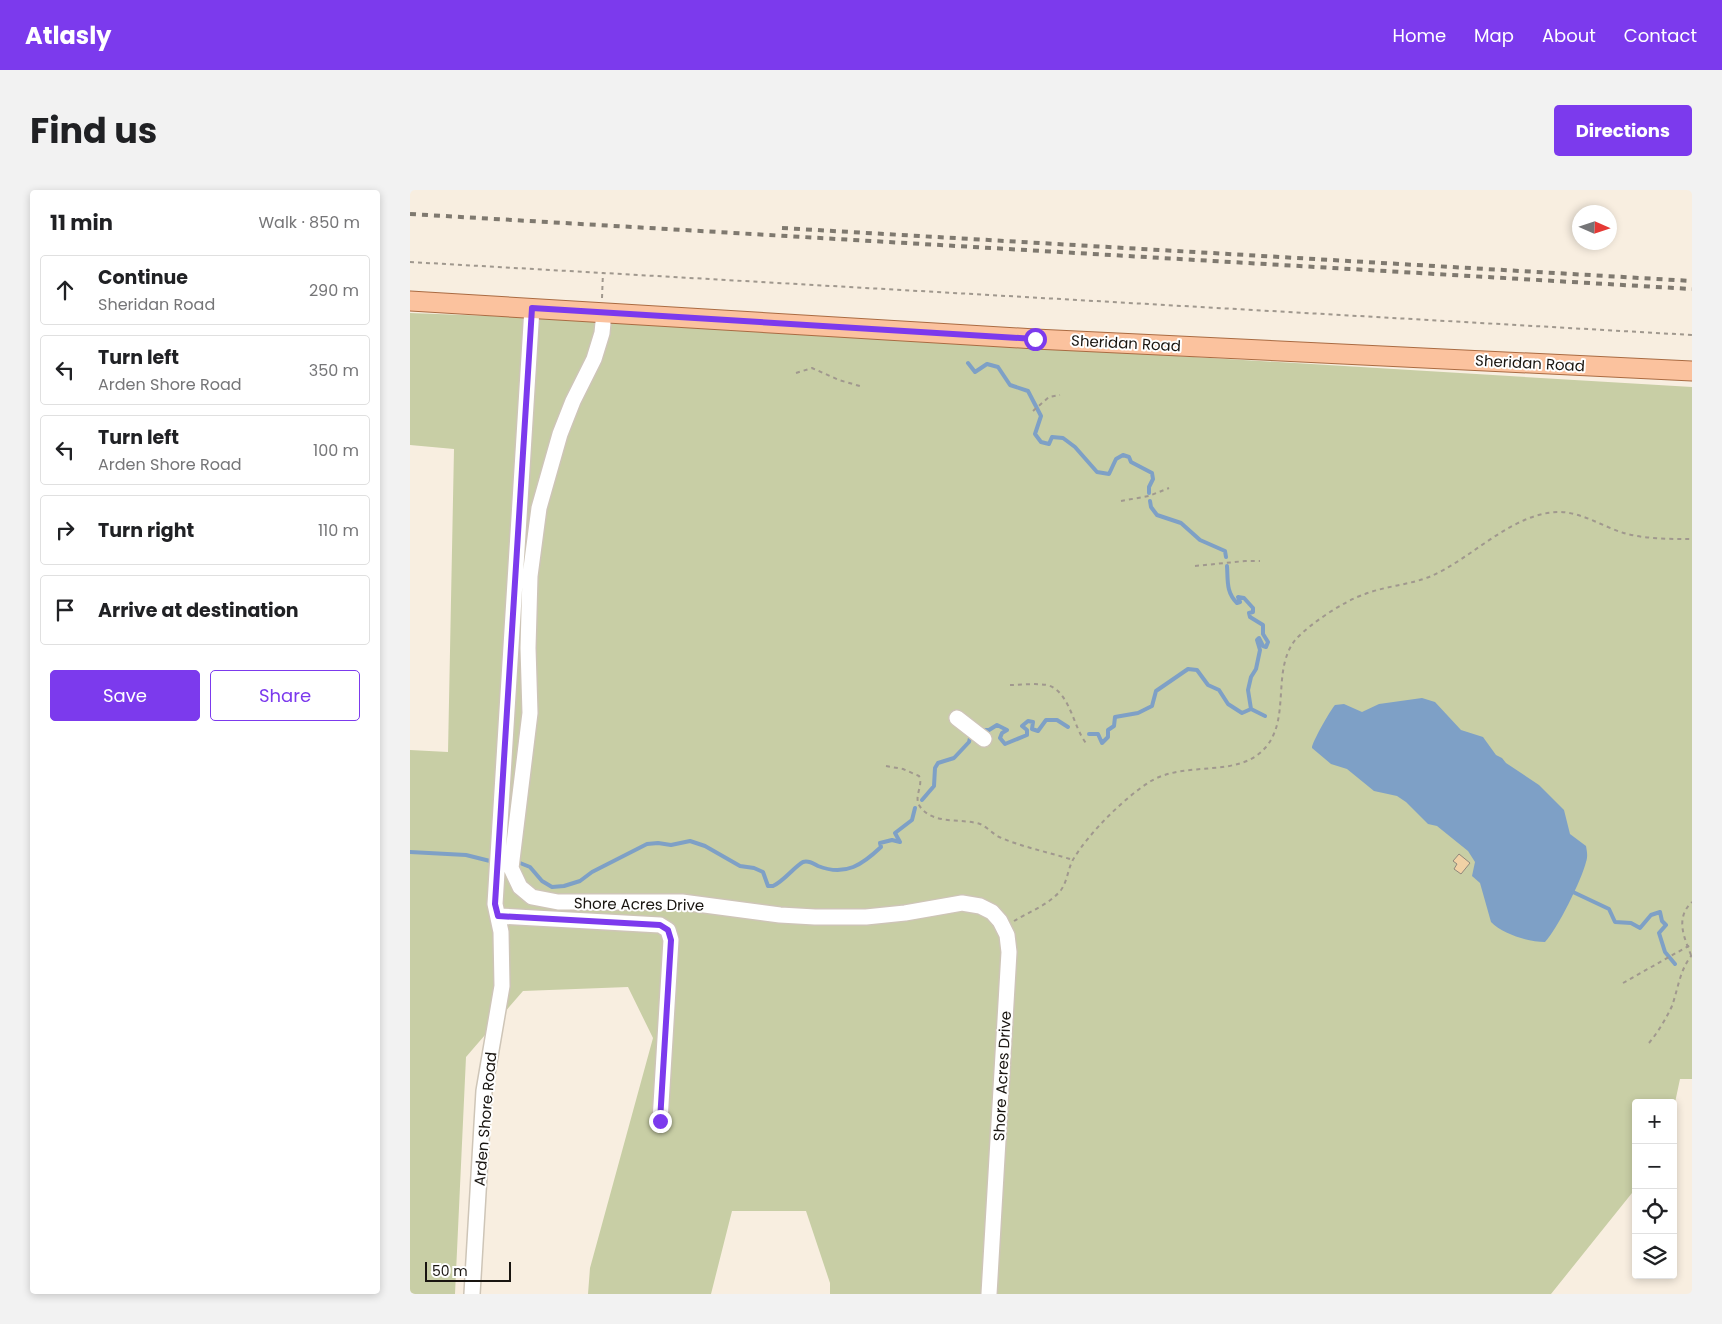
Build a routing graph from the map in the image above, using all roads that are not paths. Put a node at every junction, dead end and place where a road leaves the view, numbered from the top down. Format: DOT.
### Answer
graph roads {
  1 [pos="410,301"];
  2 [pos="532,308"];
  3 [pos="604,312"];
  4 [pos="1692,371"];
  5 [pos="956,718"];
  6 [pos="984,739"];
  7 [pos="498,916"];
  8 [pos="660,1121"];
  9 [pos="472,1294"];
  10 [pos="989,1294"];
  1 -- 2 [label="main road, Sheridan Road"];
  2 -- 3 [label="main road, Sheridan Road"];
  2 -- 7 [label="street, Arden Shore Road"];
  3 -- 4 [label="main road, Sheridan Road"];
  3 -- 10 [label="street, Shore Acres Drive"];
  5 -- 6 [label="street"];
  7 -- 8 [label="street"];
  7 -- 9 [label="street, Arden Shore Road"];
}
